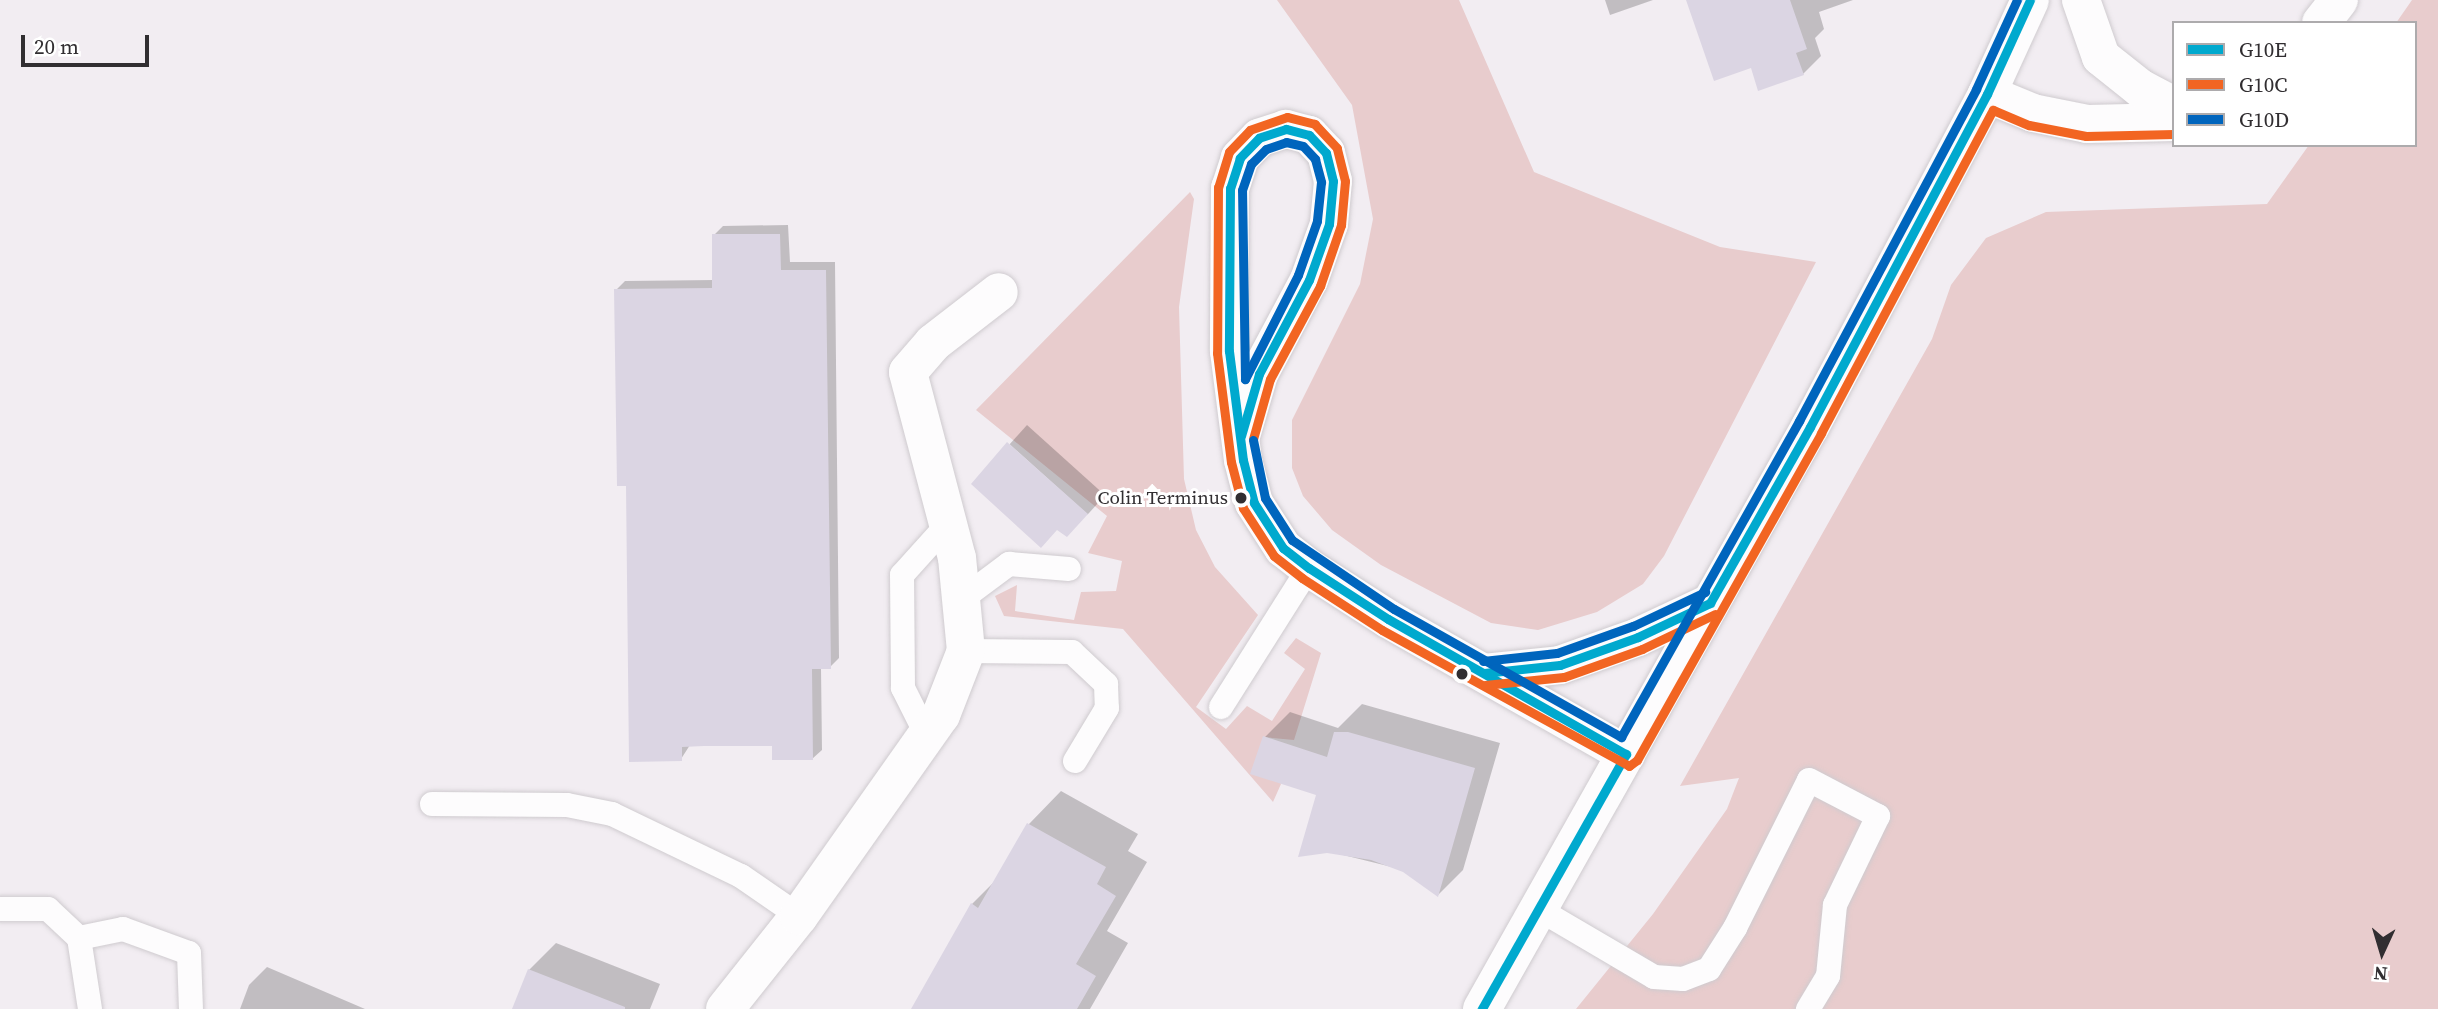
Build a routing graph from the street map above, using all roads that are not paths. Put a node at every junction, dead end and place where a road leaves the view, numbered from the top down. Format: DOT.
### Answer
graph roads {
  1 [pos="2030,0"];
  2 [pos="2081,0"];
  3 [pos="2339,0"];
  4 [pos="2323,21"];
  5 [pos="1987,94"];
  6 [pos="2172,105"];
  7 [pos="2172,122"];
  8 [pos="999,292"];
  9 [pos="1241,436"];
  10 [pos="947,524"];
  11 [pos="1309,568"];
  12 [pos="1069,569"];
  13 [pos="962,599"];
  14 [pos="1710,603"];
  15 [pos="966,651"];
  16 [pos="1484,673"];
  17 [pos="1222,707"];
  18 [pos="926,736"];
  19 [pos="1626,754"];
  20 [pos="1075,761"];
  21 [pos="432,804"];
  22 [pos="0,909"];
  23 [pos="1540,910"];
  24 [pos="799,916"];
  25 [pos="79,938"];
  26 [pos="90,1009"];
  27 [pos="191,1009"];
  28 [pos="725,1009"];
  29 [pos="1482,1009"];
  30 [pos="1808,1009"];
  1 -- 5 [label="street"];
  2 -- 6 [label="street"];
  3 -- 4 [label="street"];
  5 -- 7 [label="street"];
  5 -- 14 [label="street"];
  8 -- 10 [label="street"];
  9 -- 9 [label="street"];
  9 -- 11 [label="street"];
  10 -- 13 [label="street"];
  10 -- 18 [label="lane"];
  11 -- 16 [label="street"];
  11 -- 17 [label="lane"];
  12 -- 13 [label="lane"];
  13 -- 15 [label="street"];
  14 -- 16 [label="street"];
  14 -- 19 [label="street"];
  15 -- 18 [label="street"];
  15 -- 20 [label="lane"];
  16 -- 19 [label="street"];
  18 -- 24 [label="street"];
  19 -- 23 [label="street"];
  21 -- 24 [label="lane"];
  22 -- 25 [label="lane"];
  23 -- 29 [label="street"];
  23 -- 30 [label="lane"];
  24 -- 28 [label="street"];
  25 -- 26 [label="lane"];
  25 -- 27 [label="lane"];
}
